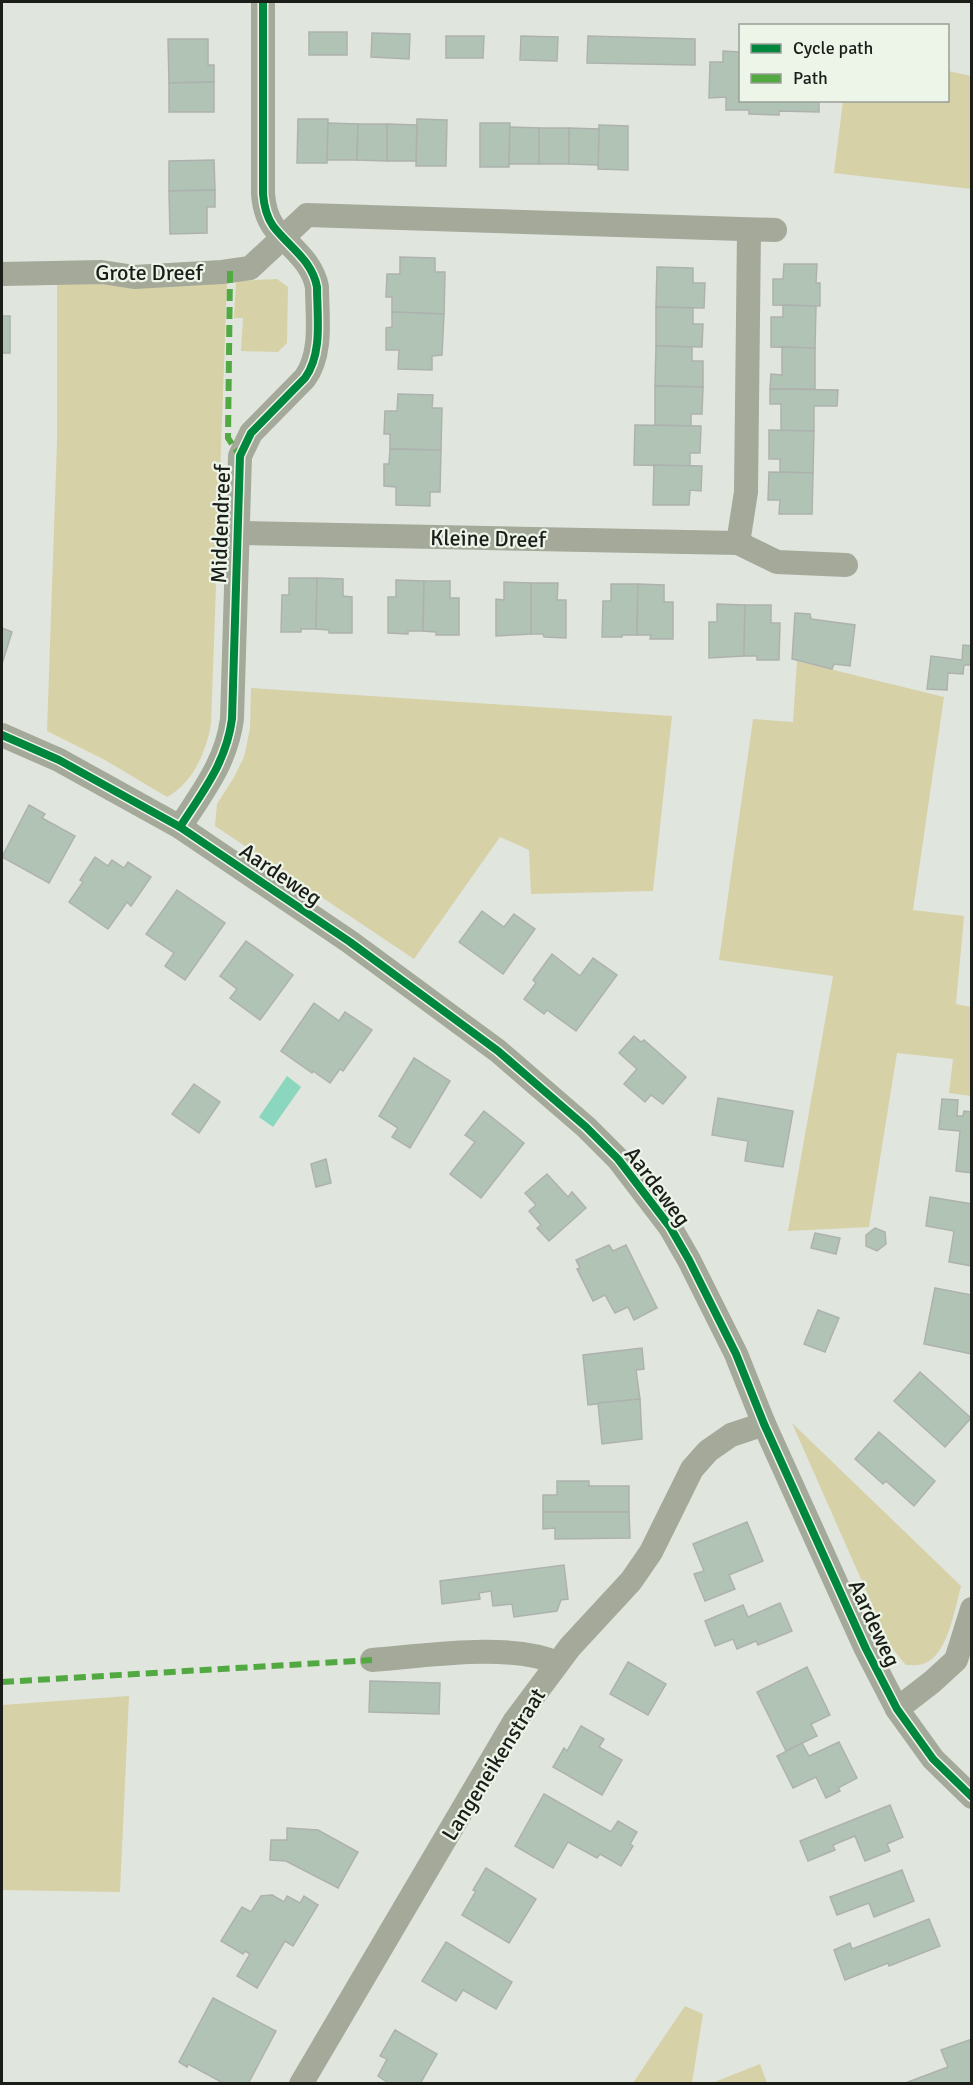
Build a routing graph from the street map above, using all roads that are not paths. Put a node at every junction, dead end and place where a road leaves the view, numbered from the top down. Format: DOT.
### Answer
graph roads {
  1 [pos="263,2"];
  2 [pos="749,230"];
  3 [pos="775,230"];
  4 [pos="283,236"];
  5 [pos="2,274"];
  6 [pos="238,533"];
  7 [pos="738,543"];
  8 [pos="846,565"];
  9 [pos="2,735"];
  10 [pos="180,827"];
  11 [pos="764,1424"];
  12 [pos="972,1609"];
  13 [pos="372,1660"];
  14 [pos="557,1664"];
  15 [pos="897,1709"];
  16 [pos="972,1797"];
  17 [pos="301,2084"];
  1 -- 4 [label="street, Middendreef"];
  2 -- 3 [label="street"];
  2 -- 4 [label="street"];
  2 -- 7 [label="street"];
  4 -- 5 [label="street, Grote Dreef"];
  4 -- 6 [label="street, Middendreef"];
  6 -- 7 [label="street, Kleine Dreef"];
  6 -- 10 [label="street, Middendreef"];
  7 -- 8 [label="street, Kleine Dreef"];
  9 -- 10 [label="street, Aardeweg"];
  10 -- 11 [label="street, Aardeweg"];
  11 -- 14 [label="street, Langeneikenstraat"];
  11 -- 15 [label="street, Aardeweg"];
  12 -- 15 [label="street"];
  13 -- 14 [label="street"];
  14 -- 17 [label="street, Langeneikenstraat"];
  15 -- 16 [label="street, Aardeweg"];
}
